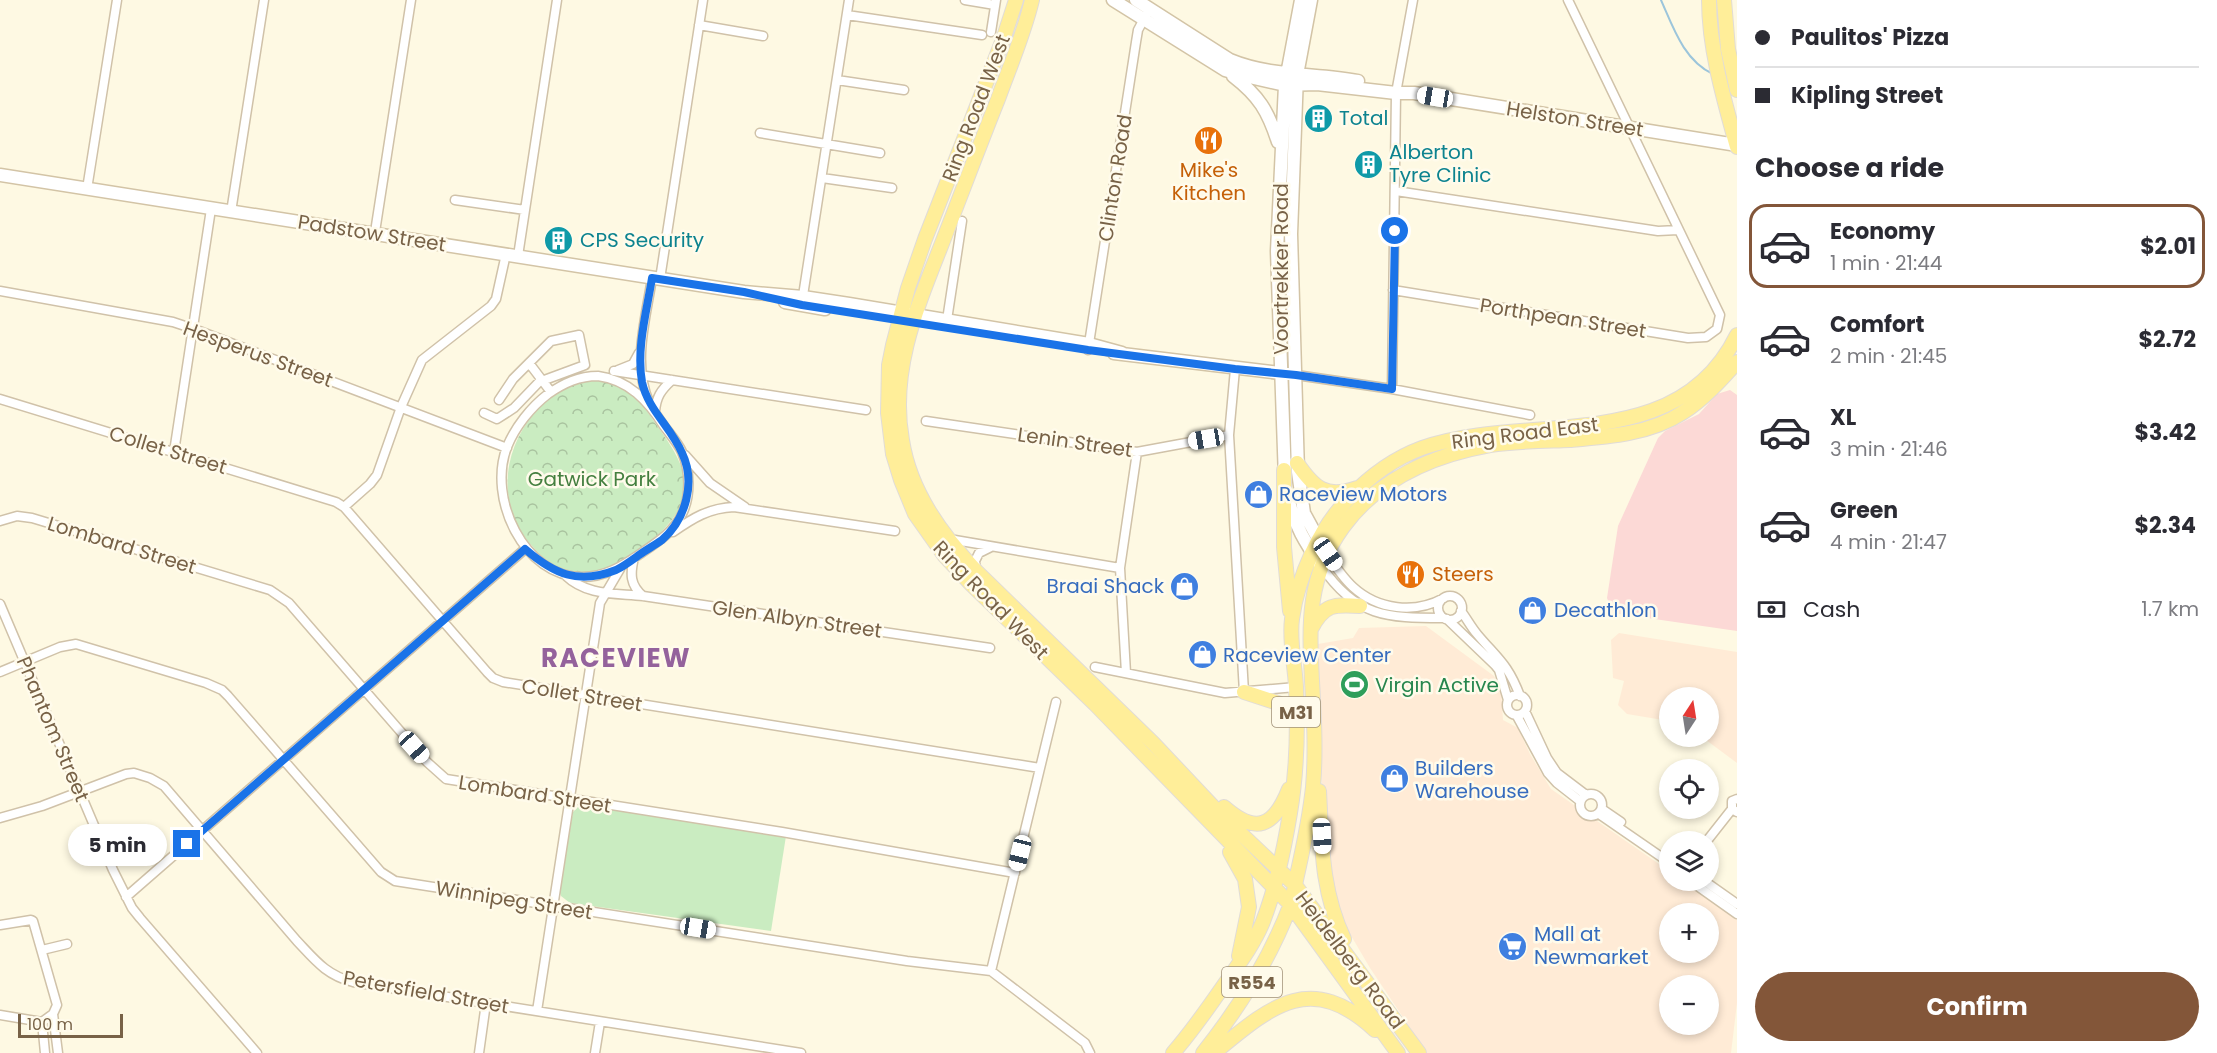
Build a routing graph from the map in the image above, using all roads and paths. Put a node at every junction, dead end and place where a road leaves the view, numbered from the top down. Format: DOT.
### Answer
graph roads {
  1 [pos="117,0"];
  2 [pos="264,0"];
  3 [pos="411,0"];
  4 [pos="557,0"];
  5 [pos="703,0"];
  6 [pos="849,0"];
  7 [pos="965,0"];
  8 [pos="1016,0"];
  9 [pos="1032,0"];
  10 [pos="1113,0"];
  11 [pos="1136,0"];
  12 [pos="1301,0"];
  13 [pos="1311,0"];
  14 [pos="1413,0"];
  15 [pos="1568,0"];
  16 [pos="1709,0"];
  17 [pos="1724,0"];
  18 [pos="996,2"];
  19 [pos="1146,14"];
  20 [pos="847,15"];
  21 [pos="699,25"];
  22 [pos="991,32"];
  23 [pos="982,35"];
  24 [pos="763,36"];
  25 [pos="1225,69"];
  26 [pos="837,80"];
  27 [pos="1291,80"];
  28 [pos="904,90"];
  29 [pos="1396,90"];
  30 [pos="1737,90"];
  31 [pos="1628,128"];
  32 [pos="760,133"];
  33 [pos="827,143"];
  34 [pos="1737,146"];
  35 [pos="880,153"];
  36 [pos="1282,154"];
  37 [pos="0,175"];
  38 [pos="822,178"];
  39 [pos="892,188"];
  40 [pos="87,189"];
  41 [pos="1396,191"];
  42 [pos="455,200"];
  43 [pos="211,210"];
  44 [pos="525,210"];
  45 [pos="231,212"];
  46 [pos="962,221"];
  47 [pos="1678,230"];
  48 [pos="375,232"];
  49 [pos="512,255"];
  50 [pos="656,278"];
  51 [pos="1393,290"];
  52 [pos="0,291"];
  53 [pos="802,301"];
  54 [pos="907,317"];
  55 [pos="947,320"];
  56 [pos="194,328"];
  57 [pos="1737,335"];
  58 [pos="1089,347"];
  59 [pos="641,348"];
  60 [pos="1734,359"];
  61 [pos="529,363"];
  62 [pos="1235,369"];
  63 [pos="614,371"];
  64 [pos="641,374"];
  65 [pos="1282,374"];
  66 [pos="1296,375"];
  67 [pos="579,378"];
  68 [pos="672,380"];
  69 [pos="542,381"];
  70 [pos="1392,389"];
  71 [pos="551,392"];
  72 [pos="0,399"];
  73 [pos="499,400"];
  74 [pos="401,407"];
  75 [pos="654,410"];
  76 [pos="866,410"];
  77 [pos="484,413"];
  78 [pos="1530,415"];
  79 [pos="926,421"];
  80 [pos="1229,435"];
  81 [pos="1505,438"];
  82 [pos="507,448"];
  83 [pos="174,452"];
  84 [pos="682,452"];
  85 [pos="1137,452"];
  86 [pos="1298,463"];
  87 [pos="1284,470"];
  88 [pos="1361,487"];
  89 [pos="344,507"];
  90 [pos="747,508"];
  91 [pos="0,521"];
  92 [pos="895,531"];
  93 [pos="662,539"];
  94 [pos="941,541"];
  95 [pos="992,547"];
  96 [pos="1316,547"];
  97 [pos="525,549"];
  98 [pos="634,558"];
  99 [pos="1325,561"];
  100 [pos="620,568"];
  101 [pos="1120,568"];
  102 [pos="977,572"];
  103 [pos="564,575"];
  104 [pos="603,594"];
  105 [pos="643,596"];
  106 [pos="1444,598"];
  107 [pos="0,604"];
  108 [pos="1360,606"];
  109 [pos="1461,611"];
  110 [pos="1445,618"];
  111 [pos="441,621"];
  112 [pos="1292,622"];
  113 [pos="1310,631"];
  114 [pos="990,648"];
  115 [pos="24,663"];
  116 [pos="1095,667"];
  117 [pos="0,672"];
  118 [pos="1126,673"];
  119 [pos="1296,687"];
  120 [pos="363,689"];
  121 [pos="1244,692"];
  122 [pos="585,696"];
  123 [pos="1520,696"];
  124 [pos="1508,700"];
  125 [pos="1056,702"];
  126 [pos="1521,713"];
  127 [pos="1297,719"];
  128 [pos="1313,757"];
  129 [pos="284,758"];
  130 [pos="1040,768"];
  131 [pos="1183,776"];
  132 [pos="1294,776"];
  133 [pos="80,792"];
  134 [pos="1583,798"];
  135 [pos="569,799"];
  136 [pos="1737,799"];
  137 [pos="1600,811"];
  138 [pos="1734,811"];
  139 [pos="0,818"];
  140 [pos="1208,822"];
  141 [pos="202,831"];
  142 [pos="1716,831"];
  143 [pos="1659,850"];
  144 [pos="1659,855"];
  145 [pos="1279,869"];
  146 [pos="1015,873"];
  147 [pos="1295,885"];
  148 [pos="1274,887"];
  149 [pos="1705,891"];
  150 [pos="1718,891"];
  151 [pos="126,897"];
  152 [pos="1290,904"];
  153 [pos="1737,904"];
  154 [pos="552,905"];
  155 [pos="1737,914"];
  156 [pos="0,925"];
  157 [pos="68,944"];
  158 [pos="42,950"];
  159 [pos="1352,961"];
  160 [pos="1238,964"];
  161 [pos="992,971"];
  162 [pos="486,1003"];
  163 [pos="537,1011"];
  164 [pos="0,1014"];
  165 [pos="53,1014"];
  166 [pos="42,1022"];
  167 [pos="600,1022"];
  168 [pos="1395,1049"];
  169 [pos="45,1053"];
  170 [pos="58,1053"];
  171 [pos="257,1053"];
  172 [pos="479,1053"];
  173 [pos="594,1053"];
  174 [pos="801,1053"];
  175 [pos="1090,1053"];
  176 [pos="1173,1053"];
  177 [pos="1203,1053"];
  178 [pos="1214,1053"];
  179 [pos="1419,1053"];
  1 -- 40 [label="street"];
  2 -- 45 [label="street"];
  3 -- 48 [label="street"];
  4 -- 44 [label="street"];
  5 -- 21 [label="street"];
  6 -- 20 [label="street"];
  7 -- 18 [label="street"];
  8 -- 54 [label="main road, Ring Road West"];
  9 -- 54 [label="main road, Ring Road West"];
  10 -- 19 [label="street, Helston Street"];
  11 -- 19 [label="street, Helston Street"];
  12 -- 27 [label="street, Voortrekker Road"];
  13 -- 27 [label="street, Voortrekker Road"];
  14 -- 29 [label="street"];
  15 -- 31 [label="street"];
  16 -- 34 [label="main road"];
  17 -- 30 [label="main road"];
  18 -- 22 [label="street"];
  19 -- 25 [label="street, Helston Street"];
  19 -- 27 [label="street, Helston Street"];
  19 -- 58 [label="street, Clinton Road"];
  20 -- 23 [label="street"];
  20 -- 26 [label="street"];
  21 -- 24 [label="street"];
  21 -- 50 [label="street"];
  25 -- 27 [label="street, Helston Street"];
  25 -- 36 [label="street"];
  26 -- 28 [label="street"];
  26 -- 33 [label="street"];
  27 -- 29 [label="street, Helston Street"];
  27 -- 36 [label="street, Voortrekker Road"];
  27 -- 66 [label="street, Voortrekker Road"];
  29 -- 31 [label="street, Helston Street"];
  29 -- 41 [label="street"];
  31 -- 34 [label="street, Helston Street"];
  31 -- 47 [label="street"];
  32 -- 33 [label="street"];
  33 -- 35 [label="street"];
  33 -- 38 [label="street"];
  36 -- 65 [label="street, Voortrekker Road"];
  37 -- 40 [label="street, Padstow Street"];
  38 -- 39 [label="street"];
  38 -- 53 [label="street"];
  40 -- 43 [label="street, Padstow Street"];
  41 -- 47 [label="street"];
  41 -- 51 [label="street"];
  42 -- 44 [label="street"];
  43 -- 45 [label="street, Padstow Street"];
  43 -- 56 [label="street"];
  44 -- 49 [label="street"];
  45 -- 48 [label="street, Padstow Street"];
  46 -- 55 [label="street"];
  47 -- 51 [label="street, Porthpean Street"];
  48 -- 49 [label="street, Padstow Street"];
  49 -- 50 [label="street, Padstow Street"];
  49 -- 74 [label="street"];
  50 -- 53 [label="street, Padstow Street"];
  50 -- 59 [label="street"];
  51 -- 70 [label="street"];
  52 -- 56 [label="street, Hesperus Street"];
  53 -- 54 [label="street, Padstow Street"];
  54 -- 55 [label="street, Padstow Street"];
  54 -- 58 [label="street, Padstow Street"];
  54 -- 94 [label="main road, Ring Road West"];
  55 -- 58 [label="street, Padstow Street"];
  56 -- 74 [label="street, Hesperus Street"];
  56 -- 83 [label="street"];
  57 -- 60 [label="main road, Ring Road East"];
  58 -- 62 [label="street, Padstow Street"];
  59 -- 63 [label="street"];
  59 -- 64 [label="street"];
  60 -- 81 [label="main road, Ring Road East"];
  61 -- 69 [label="street"];
  61 -- 69 [label="street"];
  61 -- 73 [label="street"];
  62 -- 65 [label="street, Padstow Street"];
  62 -- 80 [label="street"];
  63 -- 64 [label="street"];
  63 -- 67 [label="street"];
  64 -- 68 [label="street"];
  64 -- 75 [label="street"];
  65 -- 66 [label="street, Padstow Street"];
  65 -- 87 [label="street, Voortrekker Road"];
  66 -- 70 [label="street, Padstow Street"];
  66 -- 86 [label="street, Voortrekker Road"];
  67 -- 71 [label="street"];
  67 -- 75 [label="street"];
  68 -- 75 [label="street"];
  68 -- 76 [label="street"];
  69 -- 71 [label="street"];
  69 -- 77 [label="street"];
  70 -- 78 [label="street, Padstow Street"];
  71 -- 82 [label="street"];
  72 -- 83 [label="street, Collet Street"];
  74 -- 82 [label="street, Hesperus Street"];
  74 -- 89 [label="street"];
  75 -- 84 [label="street"];
  79 -- 85 [label="street, Lenin Street"];
  80 -- 85 [label="street, Lenin Street"];
  80 -- 121 [label="street"];
  81 -- 88 [label="main road, Ring Road East"];
  81 -- 99 [label="main road, Ring Road East"];
  82 -- 97 [label="street"];
  83 -- 89 [label="street, Collet Street"];
  84 -- 90 [label="street"];
  84 -- 93 [label="street"];
  85 -- 101 [label="street"];
  86 -- 88 [label="main road"];
  86 -- 96 [label="street, Voortrekker Road"];
  87 -- 96 [label="street, Voortrekker Road"];
  87 -- 112 [label="main road"];
  88 -- 96 [label="main road, Ring Road East"];
  89 -- 111 [label="street, Collet Street"];
  90 -- 92 [label="street"];
  90 -- 93 [label="street"];
  91 -- 120 [label="street, Lombard Street"];
  93 -- 98 [label="street"];
  94 -- 95 [label="street"];
  94 -- 102 [label="main road, Ring Road West"];
  94 -- 140 [label="main road, Ring Road West"];
  95 -- 101 [label="street"];
  95 -- 102 [label="street"];
  96 -- 99 [label="street, Voortrekker Road"];
  96 -- 112 [label="main road, M31"];
  97 -- 103 [label="street"];
  97 -- 111 [label="street"];
  98 -- 100 [label="street"];
  98 -- 105 [label="street"];
  99 -- 106 [label="street"];
  99 -- 108 [label="street"];
  99 -- 113 [label="main road, M31"];
  100 -- 103 [label="street"];
  100 -- 104 [label="street"];
  101 -- 118 [label="street"];
  102 -- 131 [label="main road, Ring Road West"];
  103 -- 104 [label="street, Glen Albyn Street"];
  104 -- 105 [label="street, Glen Albyn Street"];
  104 -- 122 [label="street"];
  105 -- 114 [label="street, Glen Albyn Street"];
  106 -- 109 [label="street"];
  106 -- 110 [label="street"];
  107 -- 115 [label="street, Phantom Street"];
  108 -- 110 [label="street"];
  108 -- 113 [label="main road"];
  109 -- 110 [label="street"];
  109 -- 123 [label="street"];
  110 -- 124 [label="street"];
  111 -- 120 [label="street"];
  111 -- 122 [label="street, Collet Street"];
  112 -- 119 [label="main road, M31"];
  113 -- 128 [label="main road, M31"];
  115 -- 117 [label="street, Winnipeg Street"];
  115 -- 129 [label="street, Winnipeg Street"];
  115 -- 133 [label="street, Phantom Street"];
  116 -- 118 [label="street"];
  118 -- 121 [label="street"];
  119 -- 121 [label="street"];
  119 -- 127 [label="main road, M31"];
  120 -- 129 [label="street"];
  120 -- 135 [label="street, Lombard Street"];
  121 -- 127 [label="main road"];
  122 -- 130 [label="street, Collet Street"];
  122 -- 135 [label="street"];
  123 -- 124 [label="street"];
  123 -- 126 [label="street"];
  124 -- 126 [label="street"];
  125 -- 130 [label="street"];
  126 -- 134 [label="street"];
  127 -- 132 [label="main road, M31"];
  128 -- 147 [label="main road, M31"];
  128 -- 159 [label="main road"];
  129 -- 141 [label="street"];
  129 -- 154 [label="street, Winnipeg Street"];
  130 -- 146 [label="street"];
  131 -- 132 [label="main road"];
  131 -- 145 [label="main road, Ring Road West"];
  132 -- 145 [label="main road, M31"];
  133 -- 139 [label="street, Petersfield Street"];
  133 -- 141 [label="street, Petersfield Street"];
  133 -- 151 [label="street, Phantom Street"];
  134 -- 137 [label="street"];
  134 -- 137 [label="street"];
  135 -- 146 [label="street, Lombard Street"];
  135 -- 154 [label="street"];
  136 -- 138 [label="street"];
  137 -- 143 [label="street"];
  137 -- 144 [label="street"];
  138 -- 142 [label="street"];
  140 -- 148 [label="main road, Ring Road West"];
  140 -- 160 [label="main road"];
  141 -- 151 [label="street"];
  141 -- 162 [label="street, Petersfield Street"];
  145 -- 147 [label="main road, Heidelberg Road"];
  145 -- 148 [label="main road, R554"];
  146 -- 161 [label="street"];
  147 -- 152 [label="main road, R554"];
  147 -- 159 [label="main road, Heidelberg Road"];
  148 -- 152 [label="main road, Heidelberg Road"];
  148 -- 160 [label="main road, R554"];
  149 -- 155 [label="street"];
  150 -- 153 [label="street"];
  151 -- 171 [label="street, Phantom Street"];
  152 -- 168 [label="main road, Heidelberg Road"];
  152 -- 177 [label="main road, R554"];
  154 -- 161 [label="street, Winnipeg Street"];
  154 -- 163 [label="street"];
  156 -- 158 [label="street"];
  157 -- 158 [label="street"];
  158 -- 165 [label="street"];
  159 -- 179 [label="main road, Heidelberg Road"];
  160 -- 176 [label="main road, R554"];
  161 -- 175 [label="street"];
  162 -- 163 [label="street, Petersfield Street"];
  162 -- 172 [label="street"];
  163 -- 167 [label="street, Petersfield Street"];
  164 -- 166 [label="street"];
  165 -- 166 [label="street"];
  165 -- 170 [label="street"];
  166 -- 169 [label="street"];
  167 -- 173 [label="street"];
  167 -- 174 [label="street, Petersfield Street"];
  168 -- 178 [label="main road"];
}
